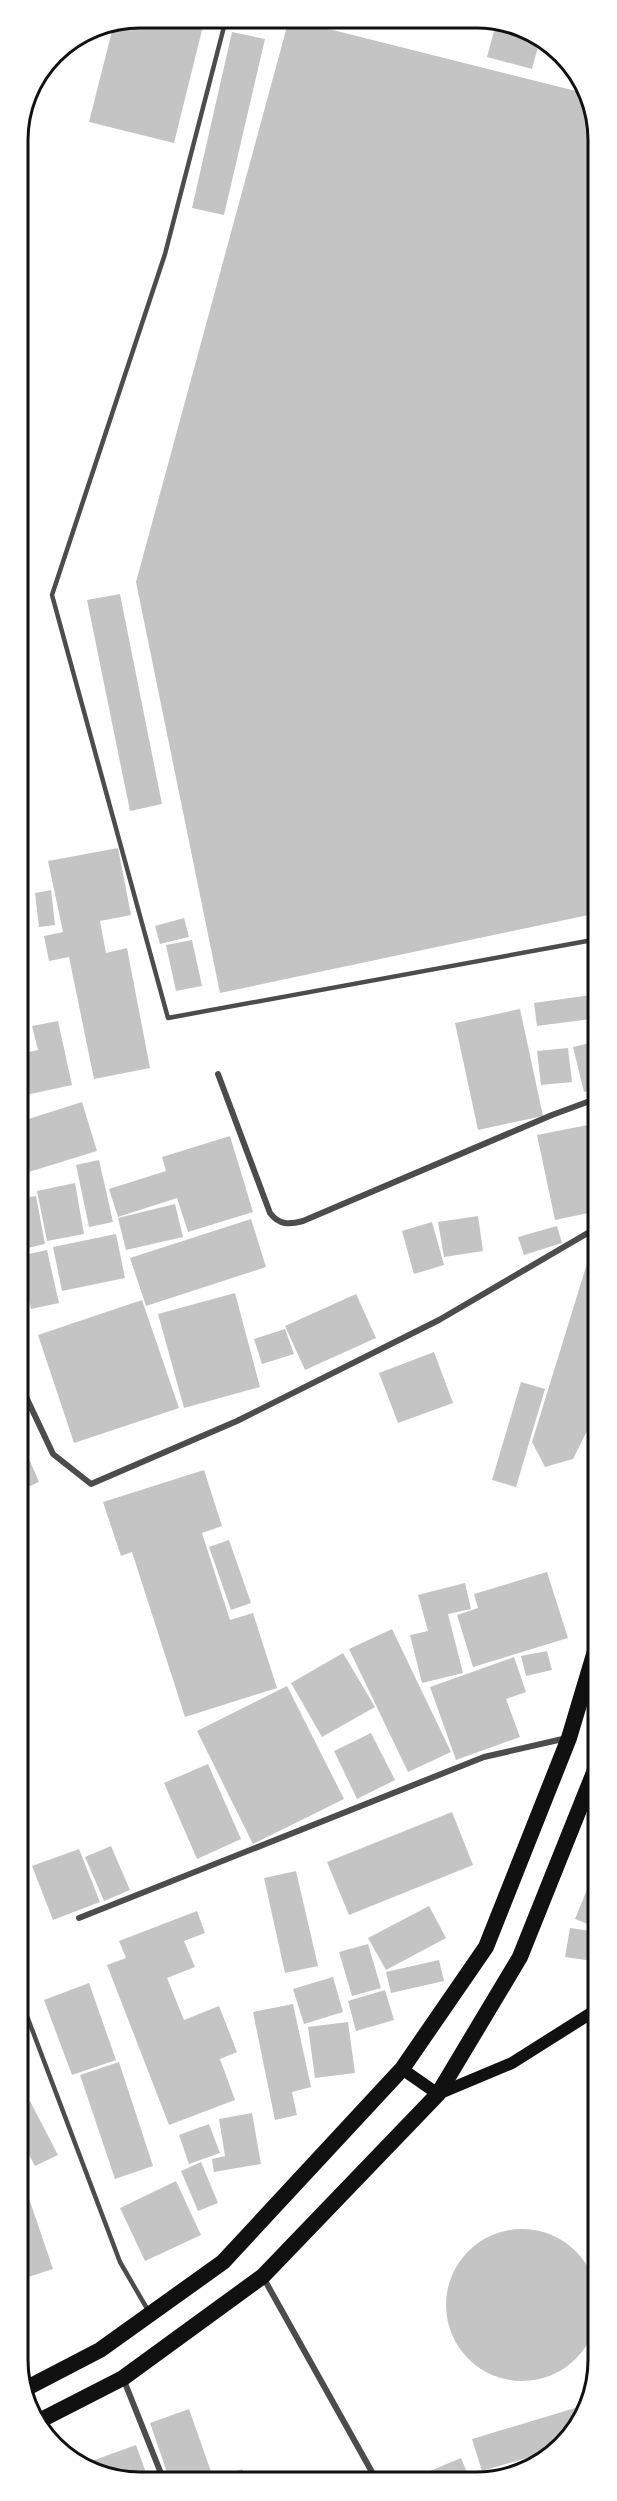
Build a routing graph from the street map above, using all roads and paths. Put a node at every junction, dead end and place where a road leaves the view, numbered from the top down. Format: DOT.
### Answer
graph roads {
  1 [pos="223,29"];
  2 [pos="588,941"];
  3 [pos="218,1074"];
  4 [pos="588,1102"];
  5 [pos="588,1233"];
  6 [pos="28,1402"];
  7 [pos="588,1674"];
  8 [pos="569,1738"];
  9 [pos="588,1785"];
  10 [pos="78,1918"];
  11 [pos="588,2015"];
  12 [pos="28,2019"];
  13 [pos="402,2069"];
  14 [pos="438,2094"];
  15 [pos="263,2276"];
  16 [pos="150,2314"];
  17 [pos="123,2378"];
  18 [pos="32,2386"];
  19 [pos="44,2418"];
  20 [pos="160,2472"];
  21 [pos="371,2472"];
  1 -- 2 [label="lane"];
  3 -- 4 [label="street"];
  5 -- 6 [label="street"];
  7 -- 8 [label="highway"];
  8 -- 10 [label="street"];
  8 -- 13 [label="highway"];
  9 -- 14 [label="highway"];
  11 -- 14 [label="main road"];
  12 -- 16 [label="lane"];
  13 -- 14 [label="main road"];
  13 -- 16 [label="highway"];
  14 -- 15 [label="highway"];
  15 -- 17 [label="highway"];
  15 -- 21 [label="street"];
  16 -- 18 [label="highway"];
  17 -- 19 [label="highway"];
  17 -- 20 [label="street"];
}
